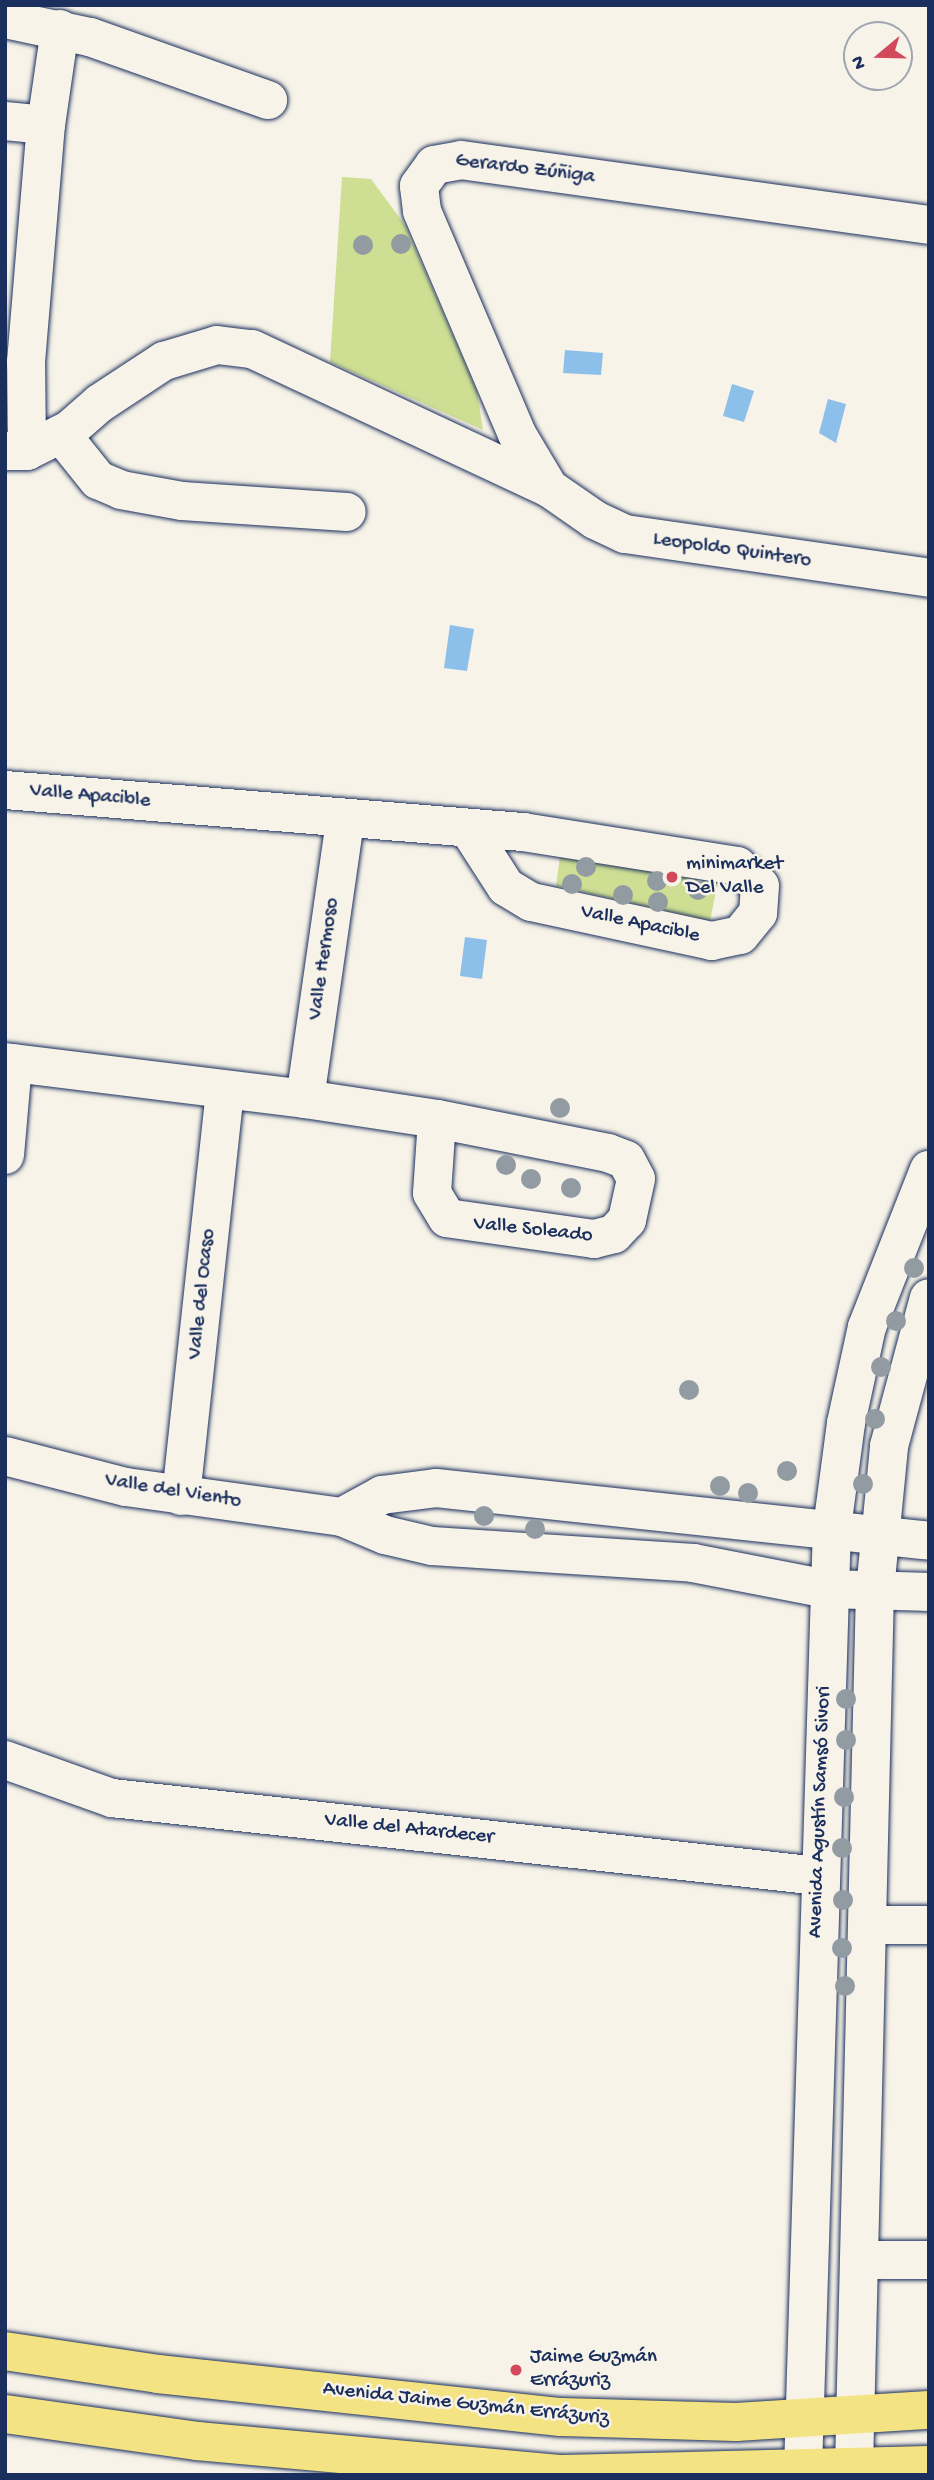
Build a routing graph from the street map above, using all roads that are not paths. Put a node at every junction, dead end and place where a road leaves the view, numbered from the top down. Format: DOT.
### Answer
graph roads {
  1 [pos="5,19"];
  2 [pos="60,29"];
  3 [pos="268,100"];
  4 [pos="5,121"];
  5 [pos="46,125"];
  6 [pos="929,225"];
  7 [pos="61,434"];
  8 [pos="16,451"];
  9 [pos="549,488"];
  10 [pos="347,512"];
  11 [pos="929,578"];
  12 [pos="5,790"];
  13 [pos="345,820"];
  14 [pos="468,828"];
  15 [pos="9,1062"];
  16 [pos="225,1091"];
  17 [pos="305,1099"];
  18 [pos="437,1119"];
  19 [pos="5,1155"];
  20 [pos="929,1170"];
  21 [pos="929,1298"];
  22 [pos="5,1456"];
  23 [pos="181,1496"];
  24 [pos="648,1513"];
  25 [pos="342,1517"];
  26 [pos="777,1524"];
  27 [pos="832,1528"];
  28 [pos="879,1533"];
  29 [pos="929,1541"];
  30 [pos="642,1560"];
  31 [pos="770,1577"];
  32 [pos="928,1586"];
  33 [pos="827,1589"];
  34 [pos="875,1590"];
  35 [pos="5,1760"];
  36 [pos="819,1876"];
  37 [pos="867,1925"];
  38 [pos="929,1925"];
  39 [pos="860,2260"];
  40 [pos="929,2260"];
  41 [pos="5,2351"];
  42 [pos="929,2410"];
  43 [pos="5,2414"];
  44 [pos="855,2415"];
  45 [pos="803,2418"];
  46 [pos="929,2465"];
  47 [pos="854,2467"];
  48 [pos="803,2470"];
  1 -- 2 [label="street"];
  2 -- 3 [label="street"];
  2 -- 5 [label="street"];
  4 -- 5 [label="street"];
  5 -- 8 [label="street"];
  6 -- 9 [label="street, Gerardo Zúñiga"];
  7 -- 8 [label="street, Leopoldo Quintero"];
  7 -- 9 [label="street, Leopoldo Quintero"];
  7 -- 10 [label="street"];
  9 -- 11 [label="street, Leopoldo Quintero"];
  12 -- 13 [label="street, Valle Apacible"];
  13 -- 14 [label="street, Valle Apacible"];
  13 -- 17 [label="street, Valle Hermoso"];
  14 -- 14 [label="street, Valle Apacible"];
  15 -- 16 [label="street, Valle Soleado"];
  15 -- 19 [label="street, Valle Soleado"];
  16 -- 17 [label="street, Valle Soleado"];
  16 -- 23 [label="street, Valle del Ocaso"];
  17 -- 18 [label="street, Valle Soleado"];
  18 -- 18 [label="street, Valle Soleado"];
  20 -- 27 [label="street, Avenida Agustín Samsó Sivori"];
  21 -- 28 [label="street"];
  22 -- 23 [label="street, Valle del Viento"];
  23 -- 25 [label="street, Valle del Viento"];
  24 -- 25 [label="street"];
  24 -- 26 [label="street"];
  24 -- 30 [label="street"];
  25 -- 30 [label="street, Valle del Viento"];
  26 -- 27 [label="street"];
  26 -- 31 [label="street"];
  27 -- 28 [label="street"];
  27 -- 33 [label="street, Avenida Agustín Samsó Sivori"];
  28 -- 29 [label="street"];
  28 -- 34 [label="street"];
  30 -- 31 [label="street, Valle del Viento"];
  31 -- 33 [label="street, Valle del Viento"];
  32 -- 34 [label="street, Valle del Viento"];
  33 -- 34 [label="street, Valle del Viento"];
  33 -- 36 [label="street, Avenida Agustín Samsó Sivori"];
  34 -- 37 [label="street"];
  35 -- 36 [label="street, Valle del Atardecer"];
  36 -- 45 [label="street, Avenida Agustín Samsó Sivori"];
  37 -- 38 [label="street"];
  37 -- 39 [label="street"];
  39 -- 40 [label="street"];
  39 -- 44 [label="street"];
  41 -- 45 [label="main road, Avenida Jaime Guzmán Errázuriz"];
  42 -- 44 [label="main road, Avenida Jaime Guzmán Errázuriz"];
  43 -- 48 [label="main road"];
  44 -- 45 [label="main road, Avenida Jaime Guzmán Errázuriz"];
  44 -- 47 [label="street"];
  45 -- 48 [label="street, Avenida Agustín Samsó Sivori"];
  46 -- 47 [label="main road"];
  47 -- 48 [label="main road"];
}
